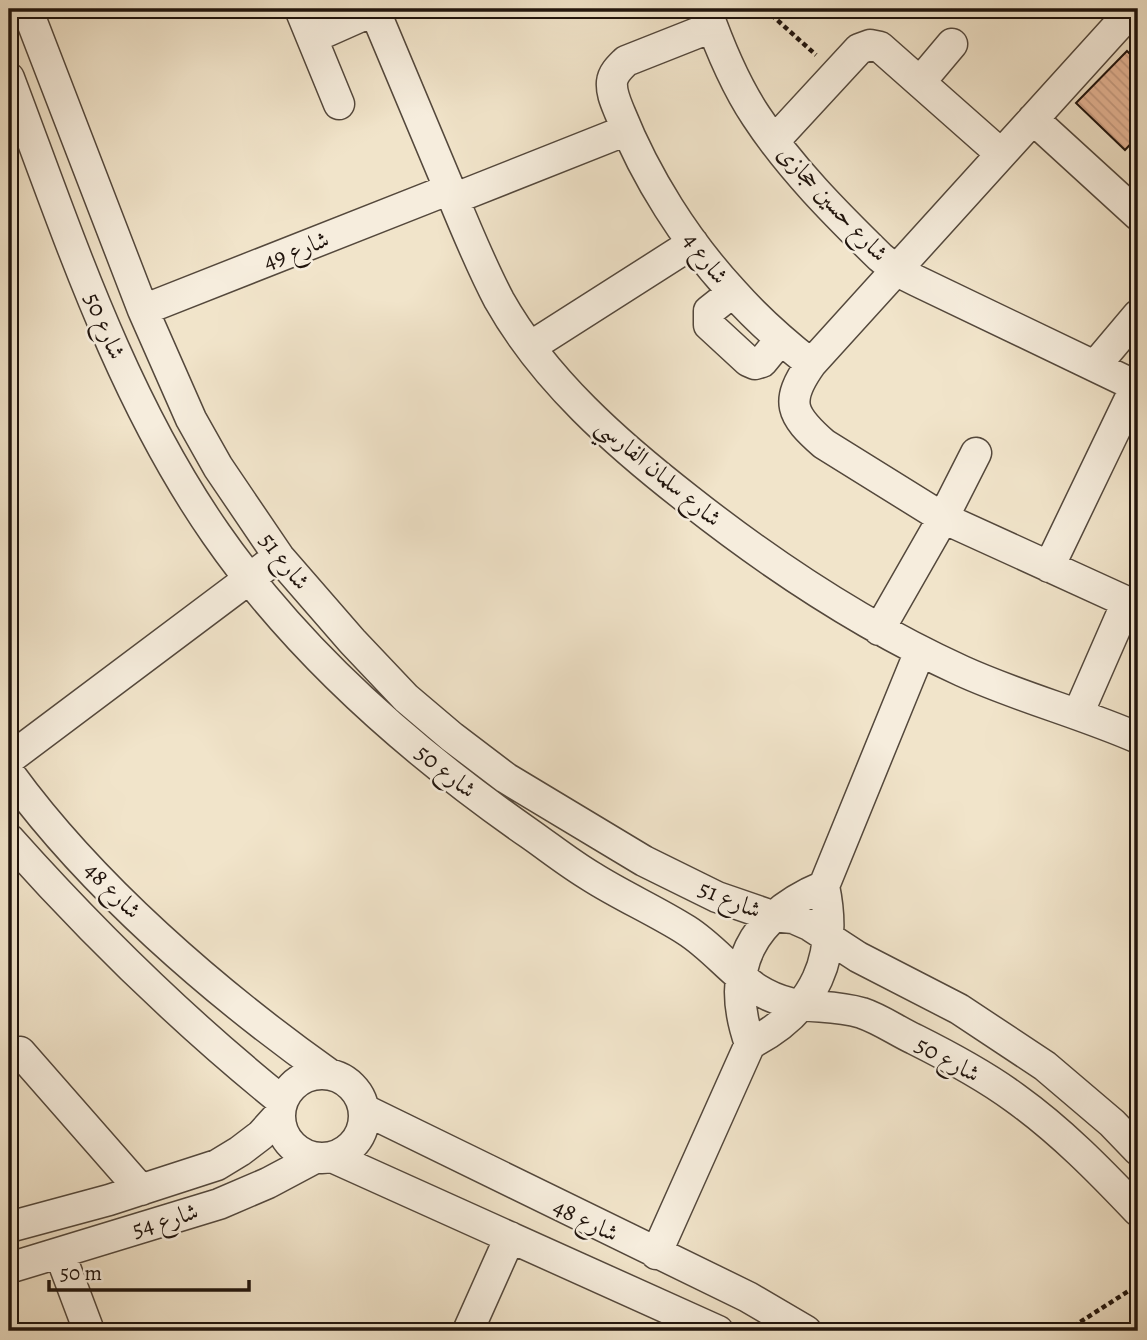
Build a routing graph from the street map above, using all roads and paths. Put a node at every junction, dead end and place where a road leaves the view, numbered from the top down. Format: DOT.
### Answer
graph roads {
  1 [pos="27,9"];
  2 [pos="300,9"];
  3 [pos="765,9"];
  4 [pos="374,10"];
  5 [pos="1132,15"];
  6 [pos="709,18"];
  7 [pos="312,38"];
  8 [pos="952,44"];
  9 [pos="836,74"];
  10 [pos="9,78"];
  11 [pos="920,82"];
  12 [pos="339,104"];
  13 [pos="1033,119"];
  14 [pos="627,130"];
  15 [pos="774,141"];
  16 [pos="1002,154"];
  17 [pos="452,194"];
  18 [pos="1138,215"];
  19 [pos="693,243"];
  20 [pos="897,271"];
  21 [pos="733,292"];
  22 [pos="143,310"];
  23 [pos="1138,315"];
  24 [pos="780,340"];
  25 [pos="530,348"];
  26 [pos="811,365"];
  27 [pos="1095,366"];
  28 [pos="1137,385"];
  29 [pos="976,453"];
  30 [pos="943,518"];
  31 [pos="279,557"];
  32 [pos="1049,567"];
  33 [pos="250,579"];
  34 [pos="1133,605"];
  35 [pos="879,629"];
  36 [pos="920,651"];
  37 [pos="1078,714"];
  38 [pos="1138,738"];
  39 [pos="9,759"];
  40 [pos="9,773"];
  41 [pos="9,839"];
  42 [pos="824,886"];
  43 [pos="772,916"];
  44 [pos="829,939"];
  45 [pos="741,977"];
  46 [pos="800,1007"];
  47 [pos="750,1044"];
  48 [pos="20,1052"];
  49 [pos="329,1074"];
  50 [pos="281,1108"];
  51 [pos="365,1110"];
  52 [pos="1138,1150"];
  53 [pos="323,1158"];
  54 [pos="141,1189"];
  55 [pos="1138,1211"];
  56 [pos="9,1227"];
  57 [pos="510,1237"];
  58 [pos="60,1254"];
  59 [pos="656,1255"];
  60 [pos="9,1268"];
  61 [pos="1138,1285"];
  62 [pos="89,1331"];
  63 [pos="468,1331"];
  64 [pos="719,1331"];
  65 [pos="806,1331"];
  66 [pos="1066,1331"];
  1 -- 22 [label="street, شارع 51"];
  2 -- 7 [label="street"];
  3 -- 9 [label="path"];
  4 -- 7 [label="street"];
  4 -- 17 [label="street, شارع سلمان الفارسي"];
  5 -- 13 [label="street"];
  6 -- 14 [label="street, شارع 4"];
  6 -- 15 [label="street, شارع حسين حجازى"];
  7 -- 12 [label="street"];
  8 -- 11 [label="street"];
  9 -- 11 [label="street"];
  9 -- 15 [label="street"];
  10 -- 33 [label="street, شارع 50"];
  11 -- 16 [label="street"];
  13 -- 16 [label="street"];
  13 -- 18 [label="street"];
  14 -- 17 [label="street"];
  14 -- 19 [label="street, شارع 4"];
  15 -- 20 [label="street, شارع حسين حجازى"];
  16 -- 20 [label="street"];
  17 -- 22 [label="street, شارع 49"];
  17 -- 25 [label="street, شارع سلمان الفارسي"];
  19 -- 21 [label="street, شارع 4"];
  19 -- 25 [label="street"];
  20 -- 26 [label="street"];
  20 -- 27 [label="street, شارع حسين حجازى"];
  21 -- 24 [label="street, شارع 4"];
  21 -- 24 [label="street"];
  22 -- 31 [label="street, شارع 51"];
  23 -- 27 [label="street"];
  24 -- 26 [label="street, شارع 4"];
  25 -- 35 [label="street, شارع سلمان الفارسي"];
  26 -- 30 [label="street"];
  27 -- 28 [label="street, شارع حسين حجازى"];
  28 -- 32 [label="street"];
  29 -- 30 [label="street"];
  30 -- 32 [label="street"];
  30 -- 35 [label="street"];
  31 -- 33 [label="street"];
  31 -- 43 [label="street, شارع 51"];
  32 -- 34 [label="street"];
  33 -- 39 [label="street"];
  33 -- 45 [label="street, شارع 50"];
  34 -- 37 [label="street"];
  35 -- 36 [label="street, شارع سلمان الفارسي"];
  36 -- 37 [label="street, شارع سلمان الفارسي"];
  36 -- 42 [label="street"];
  37 -- 38 [label="street, شارع سلمان الفارسي"];
  40 -- 49 [label="street, شارع 48"];
  41 -- 50 [label="street, شارع 48"];
  42 -- 43 [label="street, شارع 51"];
  42 -- 44 [label="street"];
  43 -- 44 [label="street, شارع 51"];
  43 -- 45 [label="street, شارع 51"];
  44 -- 46 [label="street"];
  44 -- 52 [label="street, شارع 51"];
  45 -- 46 [label="street, شارع 50"];
  45 -- 47 [label="street, شارع 51"];
  46 -- 47 [label="street"];
  46 -- 55 [label="street, شارع 50"];
  47 -- 59 [label="street"];
  48 -- 54 [label="street"];
  49 -- 50 [label="street"];
  49 -- 51 [label="street"];
  50 -- 53 [label="street"];
  50 -- 54 [label="street, شارع 54"];
  51 -- 53 [label="street"];
  51 -- 59 [label="street, شارع 48"];
  53 -- 57 [label="street, شارع 48"];
  53 -- 58 [label="street, شارع 54"];
  54 -- 56 [label="street, شارع 54"];
  57 -- 63 [label="street"];
  57 -- 64 [label="street, شارع 48"];
  58 -- 60 [label="street, شارع 54"];
  58 -- 62 [label="street"];
  59 -- 65 [label="street, شارع 48"];
  61 -- 66 [label="path"];
}
